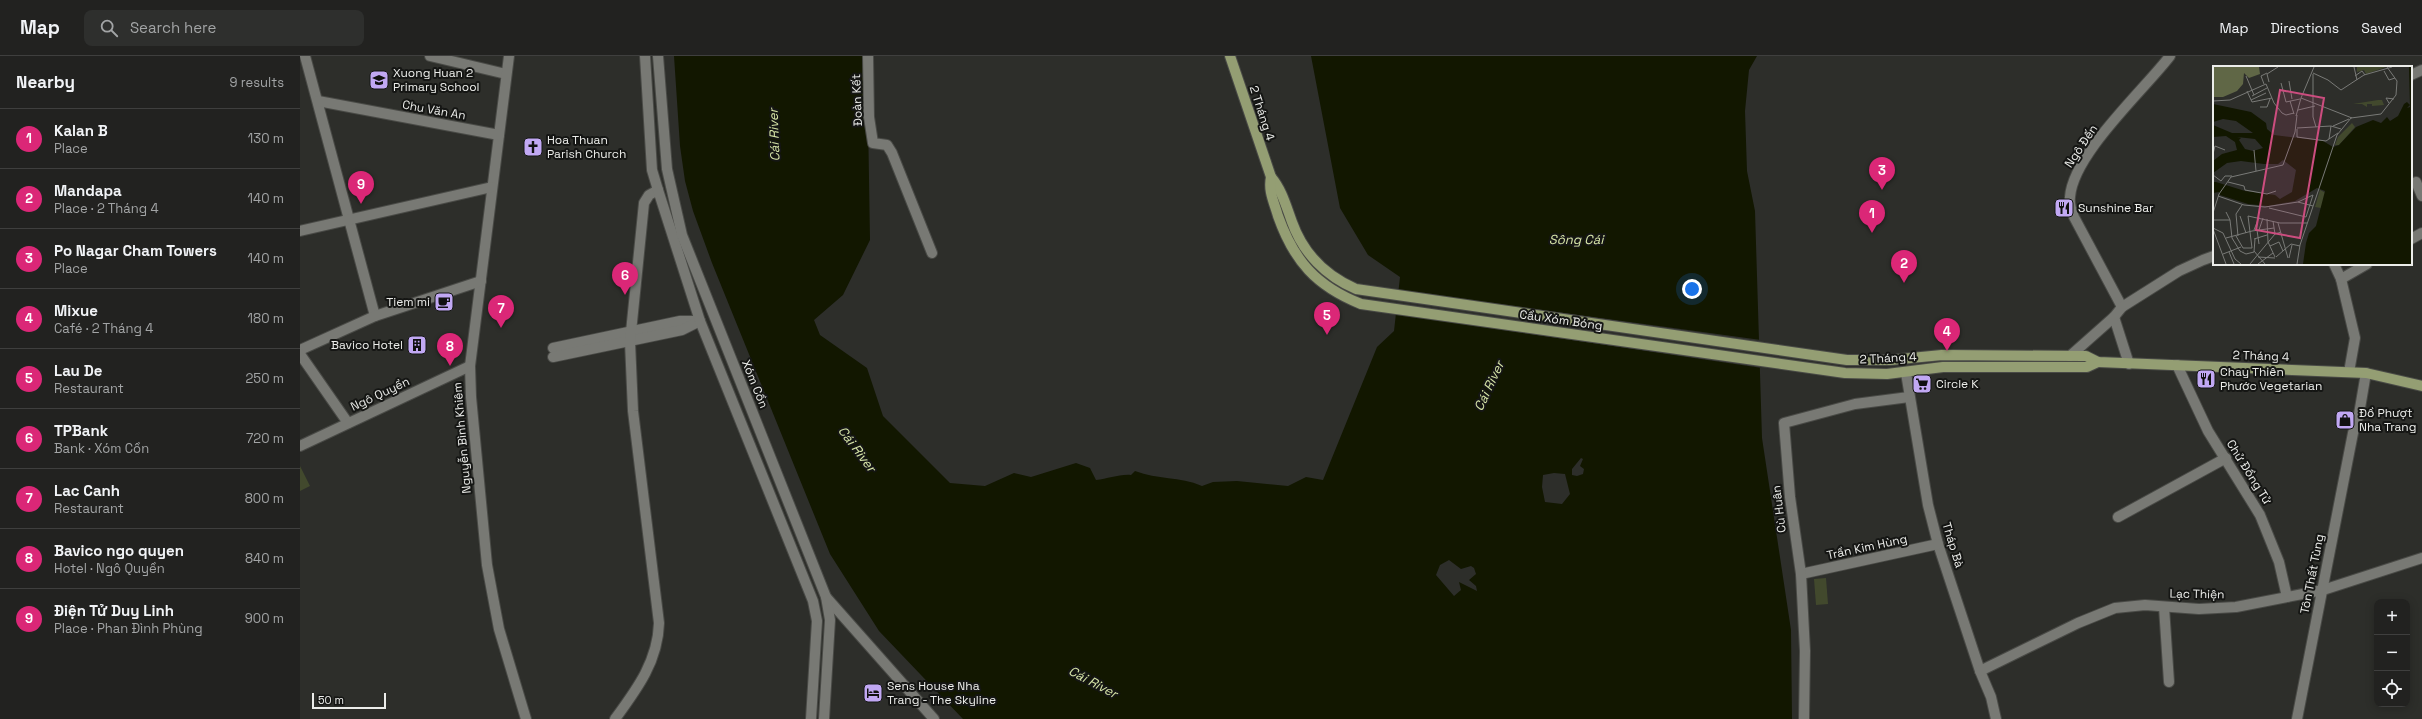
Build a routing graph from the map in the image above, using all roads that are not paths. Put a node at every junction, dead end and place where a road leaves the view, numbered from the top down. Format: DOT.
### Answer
graph roads {
  1 [pos="305,56"];
  2 [pos="430,56"];
  3 [pos="509,56"];
  4 [pos="645,56"];
  5 [pos="658,56"];
  6 [pos="868,56"];
  7 [pos="1230,56"];
  8 [pos="2170,56"];
  9 [pos="2422,70"];
  10 [pos="305,73"];
  11 [pos="506,74"];
  12 [pos="2412,75"];
  13 [pos="318,101"];
  14 [pos="499,135"];
  15 [pos="1271,177"];
  16 [pos="2416,182"];
  17 [pos="492,187"];
  18 [pos="658,190"];
  19 [pos="2422,196"];
  20 [pos="349,221"];
  21 [pos="300,231"];
  22 [pos="2422,234"];
  23 [pos="2412,238"];
  24 [pos="1302,244"];
  25 [pos="1294,251"];
  26 [pos="932,253"];
  27 [pos="2213,256"];
  28 [pos="2334,265"];
  29 [pos="2365,265"];
  30 [pos="2341,279"];
  31 [pos="481,281"];
  32 [pos="2122,307"];
  33 [pos="375,316"];
  34 [pos="713,316"];
  35 [pos="2114,317"];
  36 [pos="700,321"];
  37 [pos="630,337"];
  38 [pos="300,350"];
  39 [pos="553,352"];
  40 [pos="300,354"];
  41 [pos="2070,356"];
  42 [pos="1847,360"];
  43 [pos="2098,362"];
  44 [pos="2129,364"];
  45 [pos="2177,365"];
  46 [pos="470,366"];
  47 [pos="2349,372"];
  48 [pos="1845,373"];
  49 [pos="1906,373"];
  50 [pos="2363,373"];
  51 [pos="2422,386"];
  52 [pos="1909,397"];
  53 [pos="348,423"];
  54 [pos="300,446"];
  55 [pos="2226,458"];
  56 [pos="2118,517"];
  57 [pos="1938,544"];
  58 [pos="2422,558"];
  59 [pos="1801,574"];
  60 [pos="2323,590"];
  61 [pos="826,597"];
  62 [pos="2287,597"];
  63 [pos="813,601"];
  64 [pos="2164,606"];
  65 [pos="1980,670"];
  66 [pos="2169,682"];
  67 [pos="526,719"];
  68 [pos="615,719"];
  69 [pos="811,719"];
  70 [pos="824,719"];
  71 [pos="934,719"];
  72 [pos="1804,719"];
  73 [pos="1996,719"];
  74 [pos="2297,719"];
  1 -- 10 [label="street"];
  2 -- 11 [label="street"];
  3 -- 11 [label="street, Nguyễn Bình Khiêm"];
  4 -- 18 [label="street"];
  5 -- 34 [label="street, Xóm Cồn"];
  6 -- 26 [label="street, Đoàn Kết"];
  7 -- 15 [label="main road, 2 Tháng 4"];
  8 -- 32 [label="street, Ngô Đến"];
  9 -- 12 [label="street"];
  10 -- 13 [label="street"];
  11 -- 14 [label="street, Nguyễn Bình Khiêm"];
  13 -- 14 [label="street, Chu Văn An"];
  13 -- 20 [label="street"];
  14 -- 17 [label="street, Nguyễn Bình Khiêm"];
  15 -- 24 [label="main road, 2 Tháng 4"];
  15 -- 25 [label="main road, 2 Tháng 4"];
  16 -- 19 [label="street"];
  17 -- 20 [label="street"];
  17 -- 31 [label="street, Nguyễn Bình Khiêm"];
  18 -- 36 [label="street"];
  18 -- 37 [label="street"];
  20 -- 21 [label="street"];
  20 -- 33 [label="street"];
  22 -- 23 [label="street"];
  24 -- 42 [label="main road, Cầu Xóm Bóng"];
  25 -- 48 [label="main road, Cầu Xóm Bóng"];
  27 -- 32 [label="street"];
  28 -- 30 [label="street"];
  29 -- 30 [label="street"];
  30 -- 47 [label="street"];
  31 -- 33 [label="street"];
  31 -- 46 [label="street, Nguyễn Bình Khiêm"];
  32 -- 35 [label="street"];
  33 -- 38 [label="street"];
  34 -- 36 [label="street"];
  34 -- 61 [label="street, Xóm Cồn"];
  35 -- 41 [label="street"];
  35 -- 44 [label="street"];
  36 -- 37 [label="street"];
  36 -- 63 [label="street"];
  37 -- 39 [label="street"];
  37 -- 68 [label="street"];
  40 -- 53 [label="street"];
  41 -- 42 [label="main road, 2 Tháng 4"];
  41 -- 43 [label="main road, 2 Tháng 4"];
  43 -- 44 [label="main road, 2 Tháng 4"];
  43 -- 49 [label="main road, 2 Tháng 4"];
  44 -- 45 [label="main road, 2 Tháng 4"];
  45 -- 47 [label="main road, 2 Tháng 4"];
  45 -- 55 [label="street, Chử Đồng Tử"];
  46 -- 53 [label="street, Ngô Quyền"];
  46 -- 67 [label="street, Nguyễn Bình Khiêm"];
  47 -- 50 [label="main road, 2 Tháng 4"];
  48 -- 49 [label="main road, 2 Tháng 4"];
  49 -- 52 [label="street, Tháp Bà"];
  50 -- 51 [label="main road, 2 Tháng 4"];
  50 -- 60 [label="street, Tôn Thất Tùng"];
  52 -- 57 [label="street, Tháp Bà"];
  52 -- 59 [label="street, Cù Huân"];
  53 -- 54 [label="street, Ngô Quyền"];
  55 -- 56 [label="street"];
  55 -- 62 [label="street, Chử Đồng Tử"];
  57 -- 59 [label="street, Trần Kim Hùng"];
  57 -- 65 [label="street, Tháp Bà"];
  58 -- 60 [label="street, Lạc Thiện"];
  59 -- 72 [label="street, Cù Huân"];
  60 -- 62 [label="street, Lạc Thiện"];
  60 -- 74 [label="street, Tôn Thất Tùng"];
  61 -- 63 [label="street"];
  61 -- 70 [label="street, Xóm Cồn"];
  61 -- 71 [label="street"];
  62 -- 64 [label="street, Lạc Thiện"];
  63 -- 69 [label="street"];
  64 -- 65 [label="street, Lạc Thiện"];
  64 -- 66 [label="street"];
  65 -- 73 [label="street, Tháp Bà"];
}
